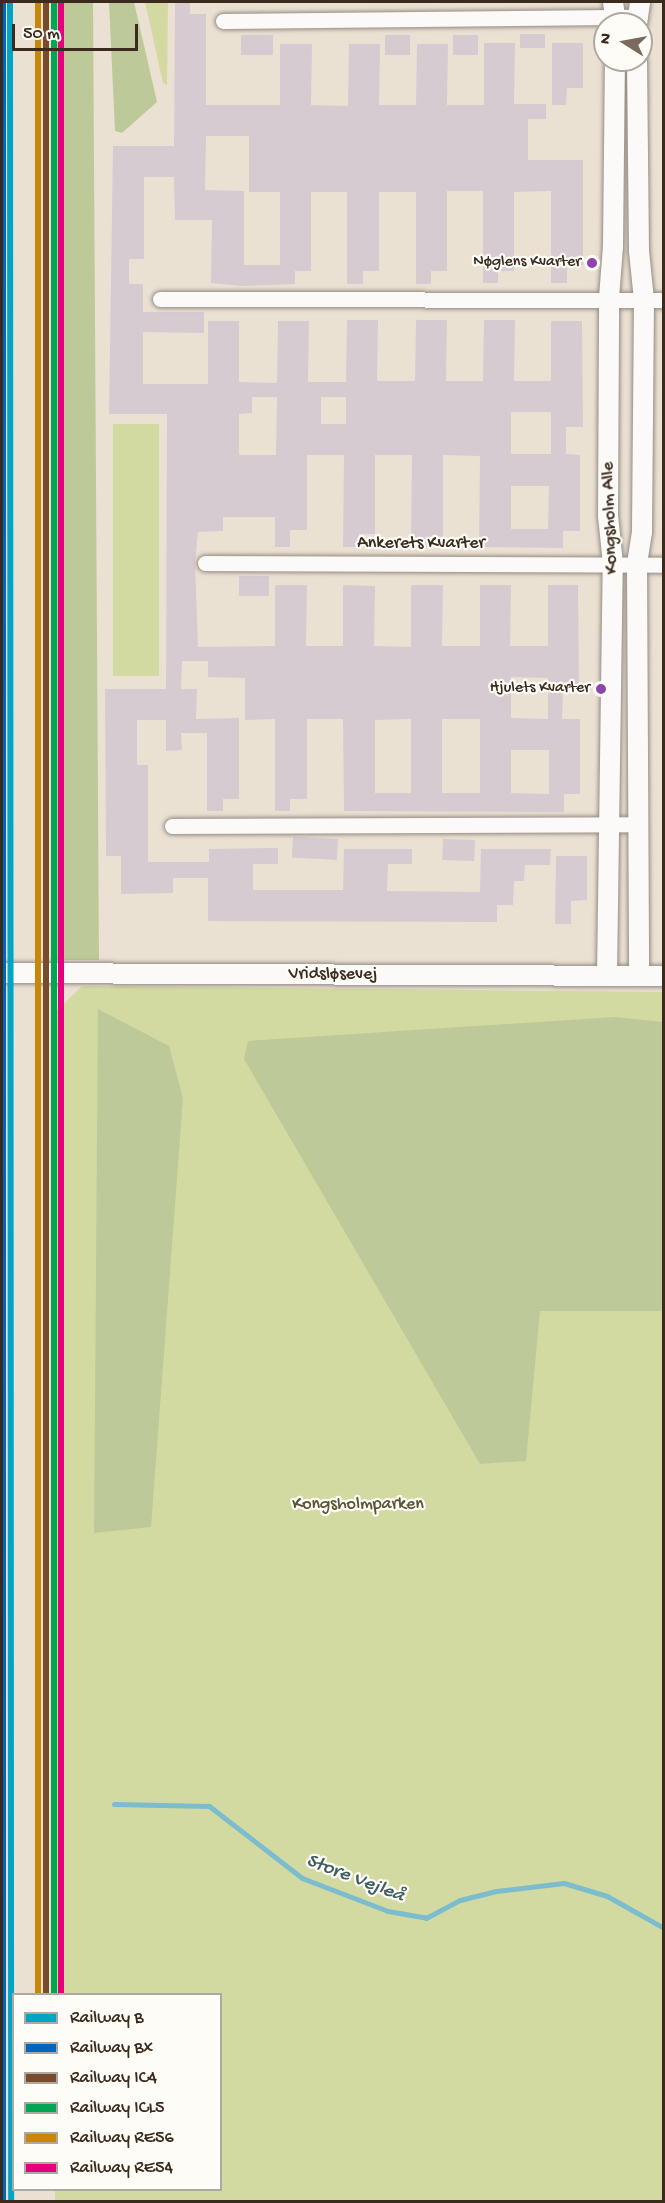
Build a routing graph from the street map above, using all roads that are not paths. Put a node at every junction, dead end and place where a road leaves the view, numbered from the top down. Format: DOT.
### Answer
graph roads {
  1 [pos="593,14"];
  2 [pos="223,21"];
  3 [pos="615,72"];
  4 [pos="637,72"];
  5 [pos="609,298"];
  6 [pos="160,299"];
  7 [pos="654,300"];
  8 [pos="205,562"];
  9 [pos="613,564"];
  10 [pos="637,564"];
  11 [pos="663,565"];
  12 [pos="611,824"];
  13 [pos="638,824"];
  14 [pos="172,826"];
  15 [pos="2,973"];
  16 [pos="639,975"];
  17 [pos="607,976"];
  18 [pos="663,976"];
  1 -- 2 [label="street"];
  3 -- 5 [label="street, Kongsholm Alle"];
  4 -- 7 [label="street, Kongsholm Alle"];
  5 -- 6 [label="street"];
  5 -- 7 [label="street"];
  5 -- 9 [label="street, Kongsholm Alle"];
  7 -- 10 [label="street, Kongsholm Alle"];
  8 -- 9 [label="street, Ankerets Kvarter"];
  9 -- 10 [label="street, Ankerets Kvarter"];
  9 -- 12 [label="street, Kongsholm Alle"];
  10 -- 11 [label="street, Ankerets Kvarter"];
  10 -- 13 [label="street, Kongsholm Alle"];
  12 -- 13 [label="street"];
  12 -- 14 [label="street"];
  12 -- 17 [label="street, Kongsholm Alle"];
  13 -- 16 [label="street, Kongsholm Alle"];
  15 -- 17 [label="street, Vridsløsevej"];
  16 -- 17 [label="street, Vridsløsevej"];
  16 -- 18 [label="street, Vridsløsevej"];
}
